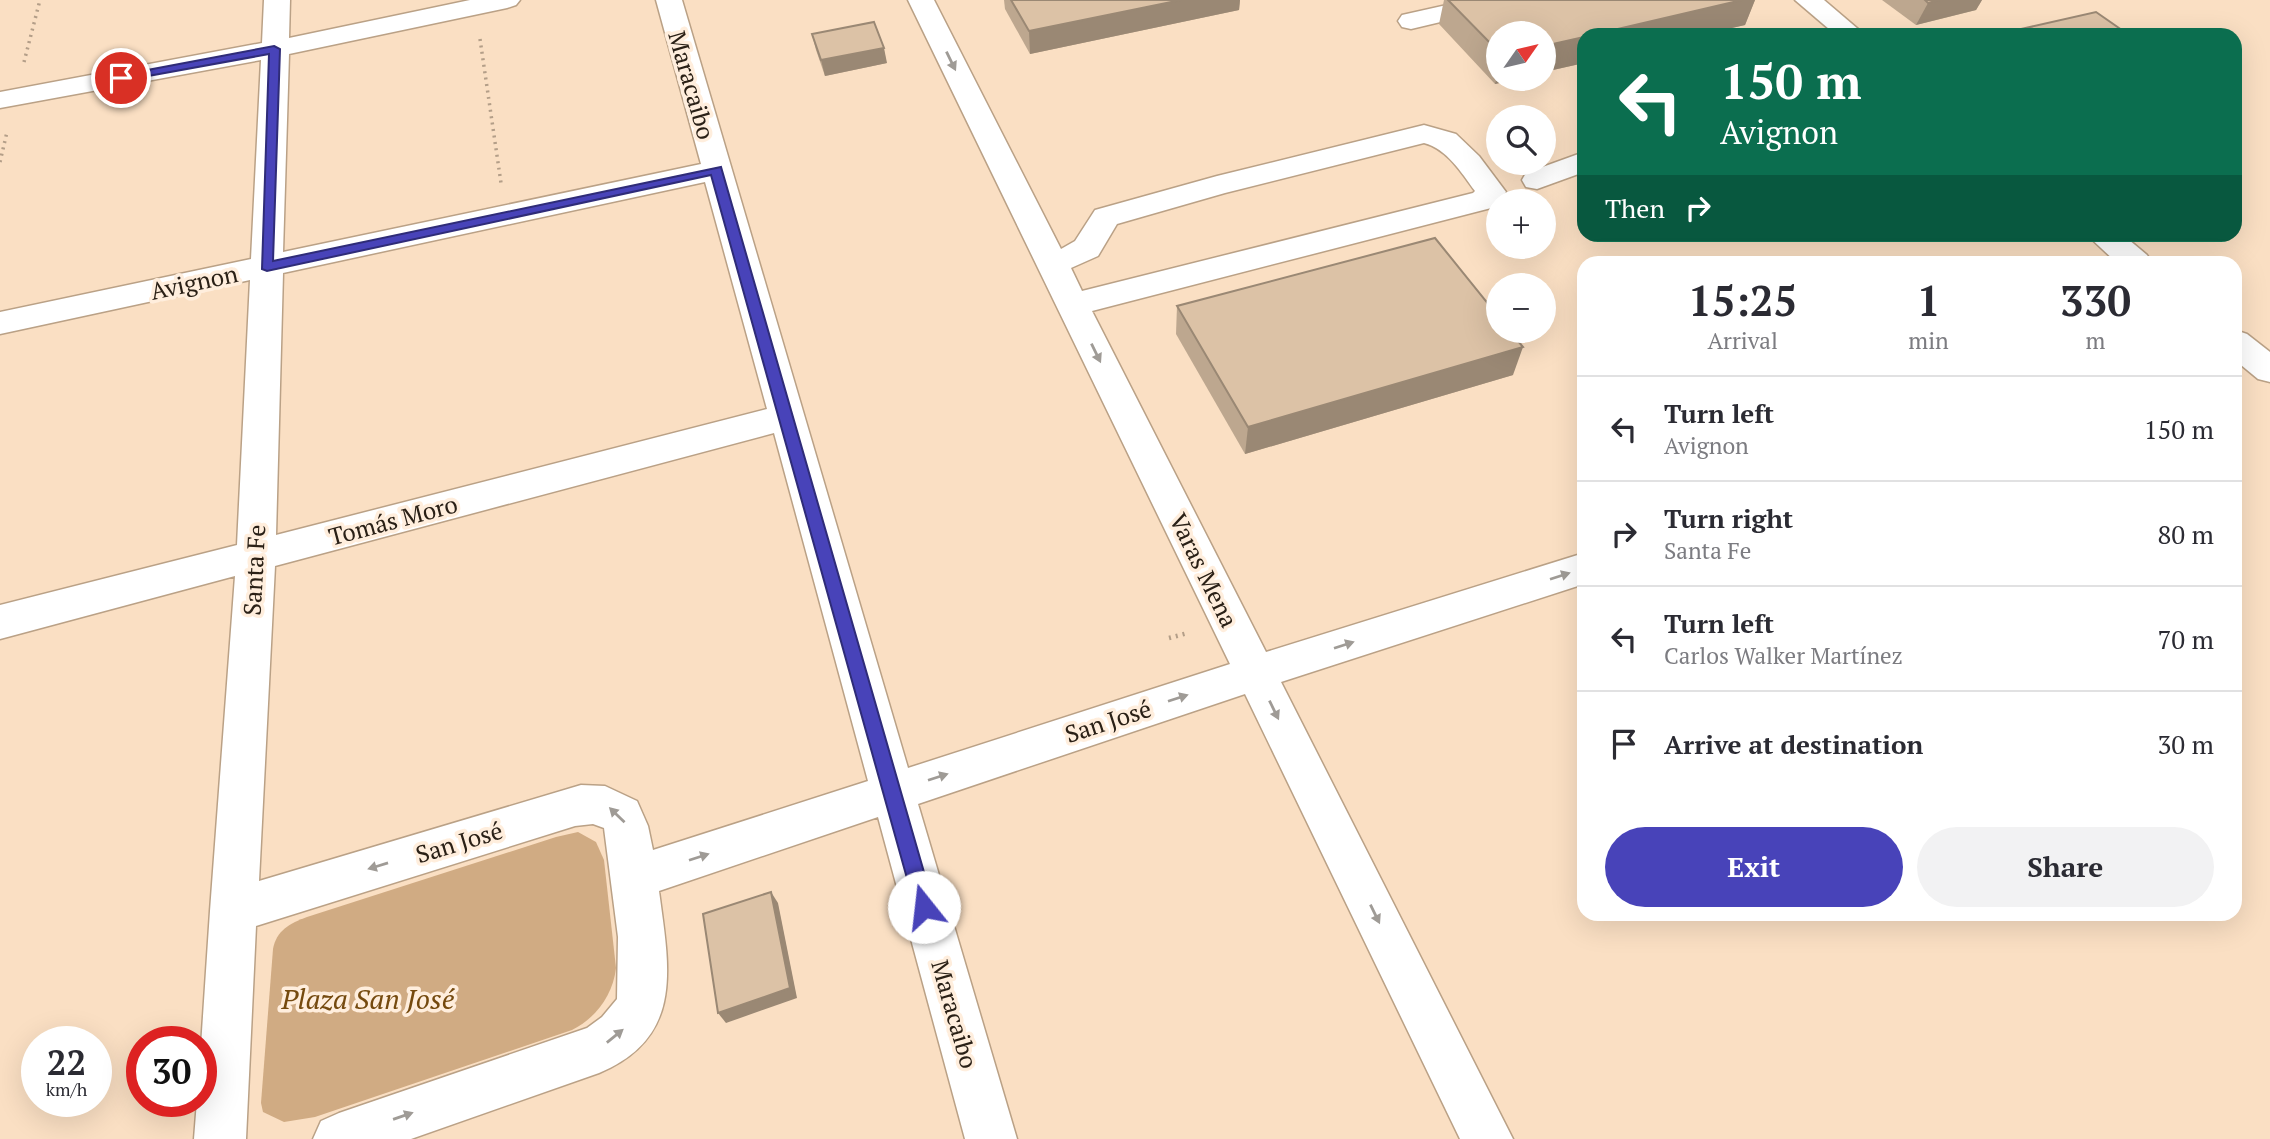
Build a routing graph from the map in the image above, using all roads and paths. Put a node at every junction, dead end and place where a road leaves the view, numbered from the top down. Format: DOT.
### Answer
graph roads {
  1 [pos="40,0"];
  2 [pos="276,0"];
  3 [pos="507,0"];
  4 [pos="669,0"];
  5 [pos="921,0"];
  6 [pos="1503,0"];
  7 [pos="1808,0"];
  8 [pos="475,6"];
  9 [pos="1411,21"];
  10 [pos="1843,28"];
  11 [pos="274,49"];
  12 [pos="21,72"];
  13 [pos="0,100"];
  14 [pos="1577,164"];
  15 [pos="716,170"];
  16 [pos="1537,180"];
  17 [pos="505,215"];
  18 [pos="2111,242"];
  19 [pos="2128,256"];
  20 [pos="1052,263"];
  21 [pos="267,266"];
  22 [pos="1072,304"];
  23 [pos="0,323"];
  24 [pos="785,417"];
  25 [pos="256,556"];
  26 [pos="1577,570"];
  27 [pos="0,622"];
  28 [pos="1255,673"];
  29 [pos="892,793"];
  30 [pos="634,878"];
  31 [pos="233,911"];
  32 [pos="220,1139"];
  33 [pos="339,1139"];
  34 [pos="991,1139"];
  35 [pos="1487,1139"];
  1 -- 12 [label="path"];
  2 -- 11 [label="street, Santa Fe"];
  3 -- 8 [label="street"];
  4 -- 15 [label="street, Maracaibo"];
  5 -- 20 [label="street, Varas Mena, one-way"];
  6 -- 9 [label="street"];
  7 -- 10 [label="street"];
  8 -- 11 [label="street"];
  8 -- 17 [label="path"];
  11 -- 13 [label="street"];
  11 -- 21 [label="street, Santa Fe"];
  14 -- 16 [label="street"];
  15 -- 17 [label="street, Avignon"];
  15 -- 24 [label="street, Maracaibo"];
  17 -- 21 [label="street, Avignon"];
  18 -- 19 [label="street"];
  20 -- 22 [label="street, Varas Mena"];
  20 -- 22 [label="street"];
  21 -- 23 [label="street, Avignon"];
  21 -- 25 [label="street, Santa Fe"];
  22 -- 28 [label="street, Varas Mena, one-way"];
  24 -- 25 [label="street, Tomás Moro"];
  24 -- 29 [label="street, Maracaibo"];
  25 -- 27 [label="street, Tomás Moro"];
  25 -- 31 [label="street, Santa Fe"];
  28 -- 26 [label="street, San José, one-way"];
  29 -- 28 [label="street, San José, one-way"];
  28 -- 35 [label="street, Varas Mena, one-way"];
  30 -- 29 [label="street, San José, one-way"];
  29 -- 34 [label="street, Maracaibo"];
  30 -- 31 [label="street, San José, one-way"];
  33 -- 30 [label="street, San José, one-way"];
  31 -- 32 [label="street, Santa Fe"];
}
